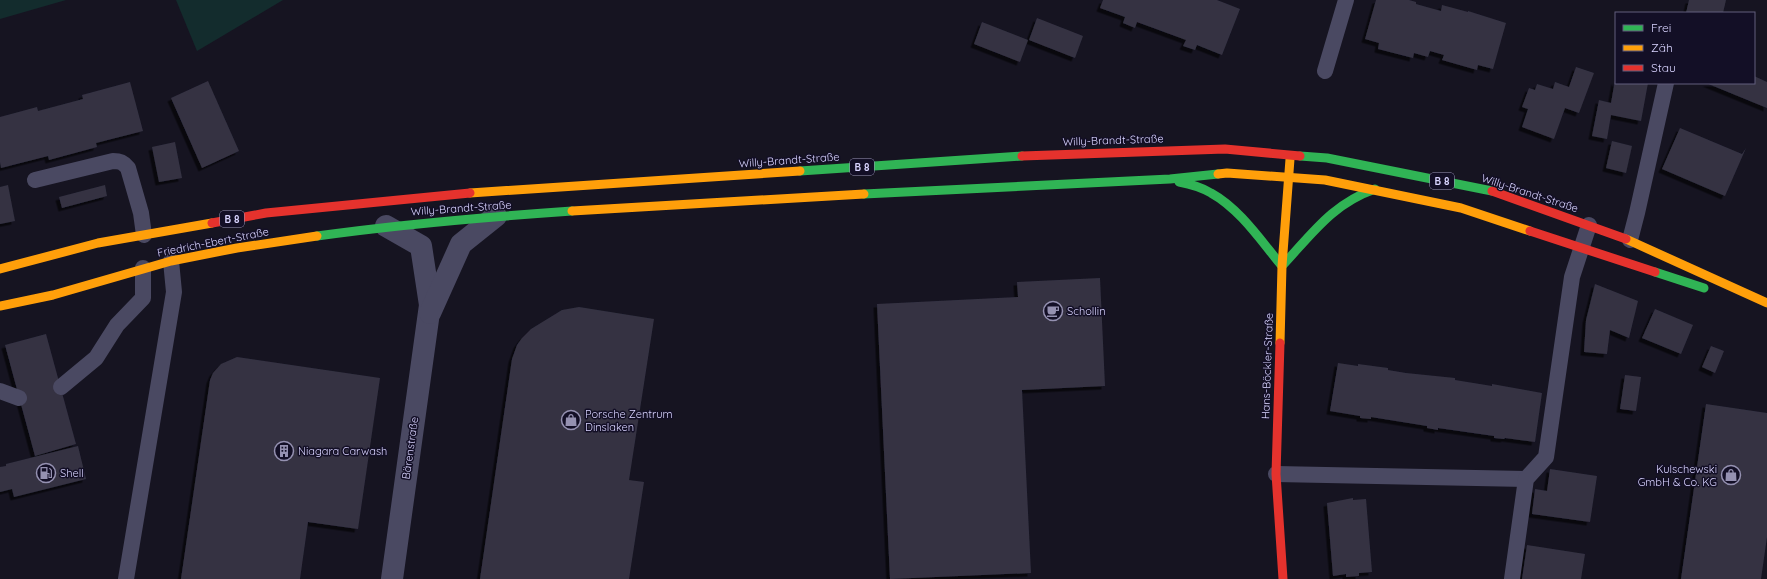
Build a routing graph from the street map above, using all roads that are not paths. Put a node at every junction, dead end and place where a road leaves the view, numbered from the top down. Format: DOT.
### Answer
graph roads {
  1 [pos="1346,0"];
  2 [pos="1325,71"];
  3 [pos="1666,84"];
  4 [pos="1290,155"];
  5 [pos="1288,177"];
  6 [pos="1170,179"];
  7 [pos="35,180"];
  8 [pos="1376,190"];
  9 [pos="434,194"];
  10 [pos="496,216"];
  11 [pos="1588,225"];
  12 [pos="386,226"];
  13 [pos="144,235"];
  14 [pos="1630,240"];
  15 [pos="1582,248"];
  16 [pos="71,250"];
  17 [pos="171,261"];
  18 [pos="1282,266"];
  19 [pos="0,268"];
  20 [pos="142,268"];
  21 [pos="37,269"];
  22 [pos="1767,303"];
  23 [pos="0,306"];
  24 [pos="1767,308"];
  25 [pos="429,311"];
  26 [pos="61,387"];
  27 [pos="0,391"];
  28 [pos="19,398"];
  29 [pos="1276,474"];
  30 [pos="1526,479"];
  31 [pos="126,579"];
  32 [pos="392,579"];
  33 [pos="1283,579"];
  34 [pos="1512,579"];
  1 -- 2 [label="lane"];
  3 -- 14 [label="lane"];
  4 -- 5 [label="main road, Hans-Böckler-Straße"];
  4 -- 9 [label="main road, Willy-Brandt-Straße / B 8"];
  4 -- 11 [label="main road, Willy-Brandt-Straße / B 8"];
  5 -- 6 [label="main road, Willy-Brandt-Straße / B 8"];
  5 -- 8 [label="main road, Willy-Brandt-Straße / B 8"];
  5 -- 18 [label="main road, Hans-Böckler-Straße"];
  6 -- 10 [label="main road, Willy-Brandt-Straße / B 8"];
  6 -- 18 [label="main road"];
  7 -- 13 [label="lane"];
  8 -- 15 [label="main road, B 8"];
  8 -- 18 [label="main road"];
  9 -- 13 [label="main road, Friedrich-Ebert-Straße / B 8"];
  10 -- 12 [label="main road, Willy-Brandt-Straße / B 8"];
  10 -- 25 [label="street, Bärenstraße"];
  11 -- 14 [label="main road, Willy-Brandt-Straße / B 8"];
  11 -- 15 [label="lane"];
  12 -- 17 [label="main road, Friedrich-Ebert-Straße / B 8"];
  12 -- 25 [label="street, Bärenstraße"];
  13 -- 16 [label="main road, Friedrich-Ebert-Straße / B 8"];
  14 -- 22 [label="main road, Willy-Brandt-Straße / B 8"];
  15 -- 24 [label="main road, B 8"];
  15 -- 30 [label="lane"];
  16 -- 19 [label="main road, Friedrich-Ebert-Straße / B 8"];
  16 -- 21 [label="main road, Friedrich-Ebert-Straße / B 8"];
  17 -- 20 [label="main road, Friedrich-Ebert-Straße / B 8"];
  17 -- 31 [label="lane"];
  18 -- 29 [label="main road, Hans-Böckler-Straße"];
  20 -- 23 [label="main road, Friedrich-Ebert-Straße / B 8"];
  20 -- 26 [label="lane"];
  25 -- 32 [label="street, Bärenstraße"];
  27 -- 28 [label="lane"];
  29 -- 30 [label="lane"];
  29 -- 33 [label="main road, Hans-Böckler-Straße"];
  30 -- 34 [label="lane"];
}
